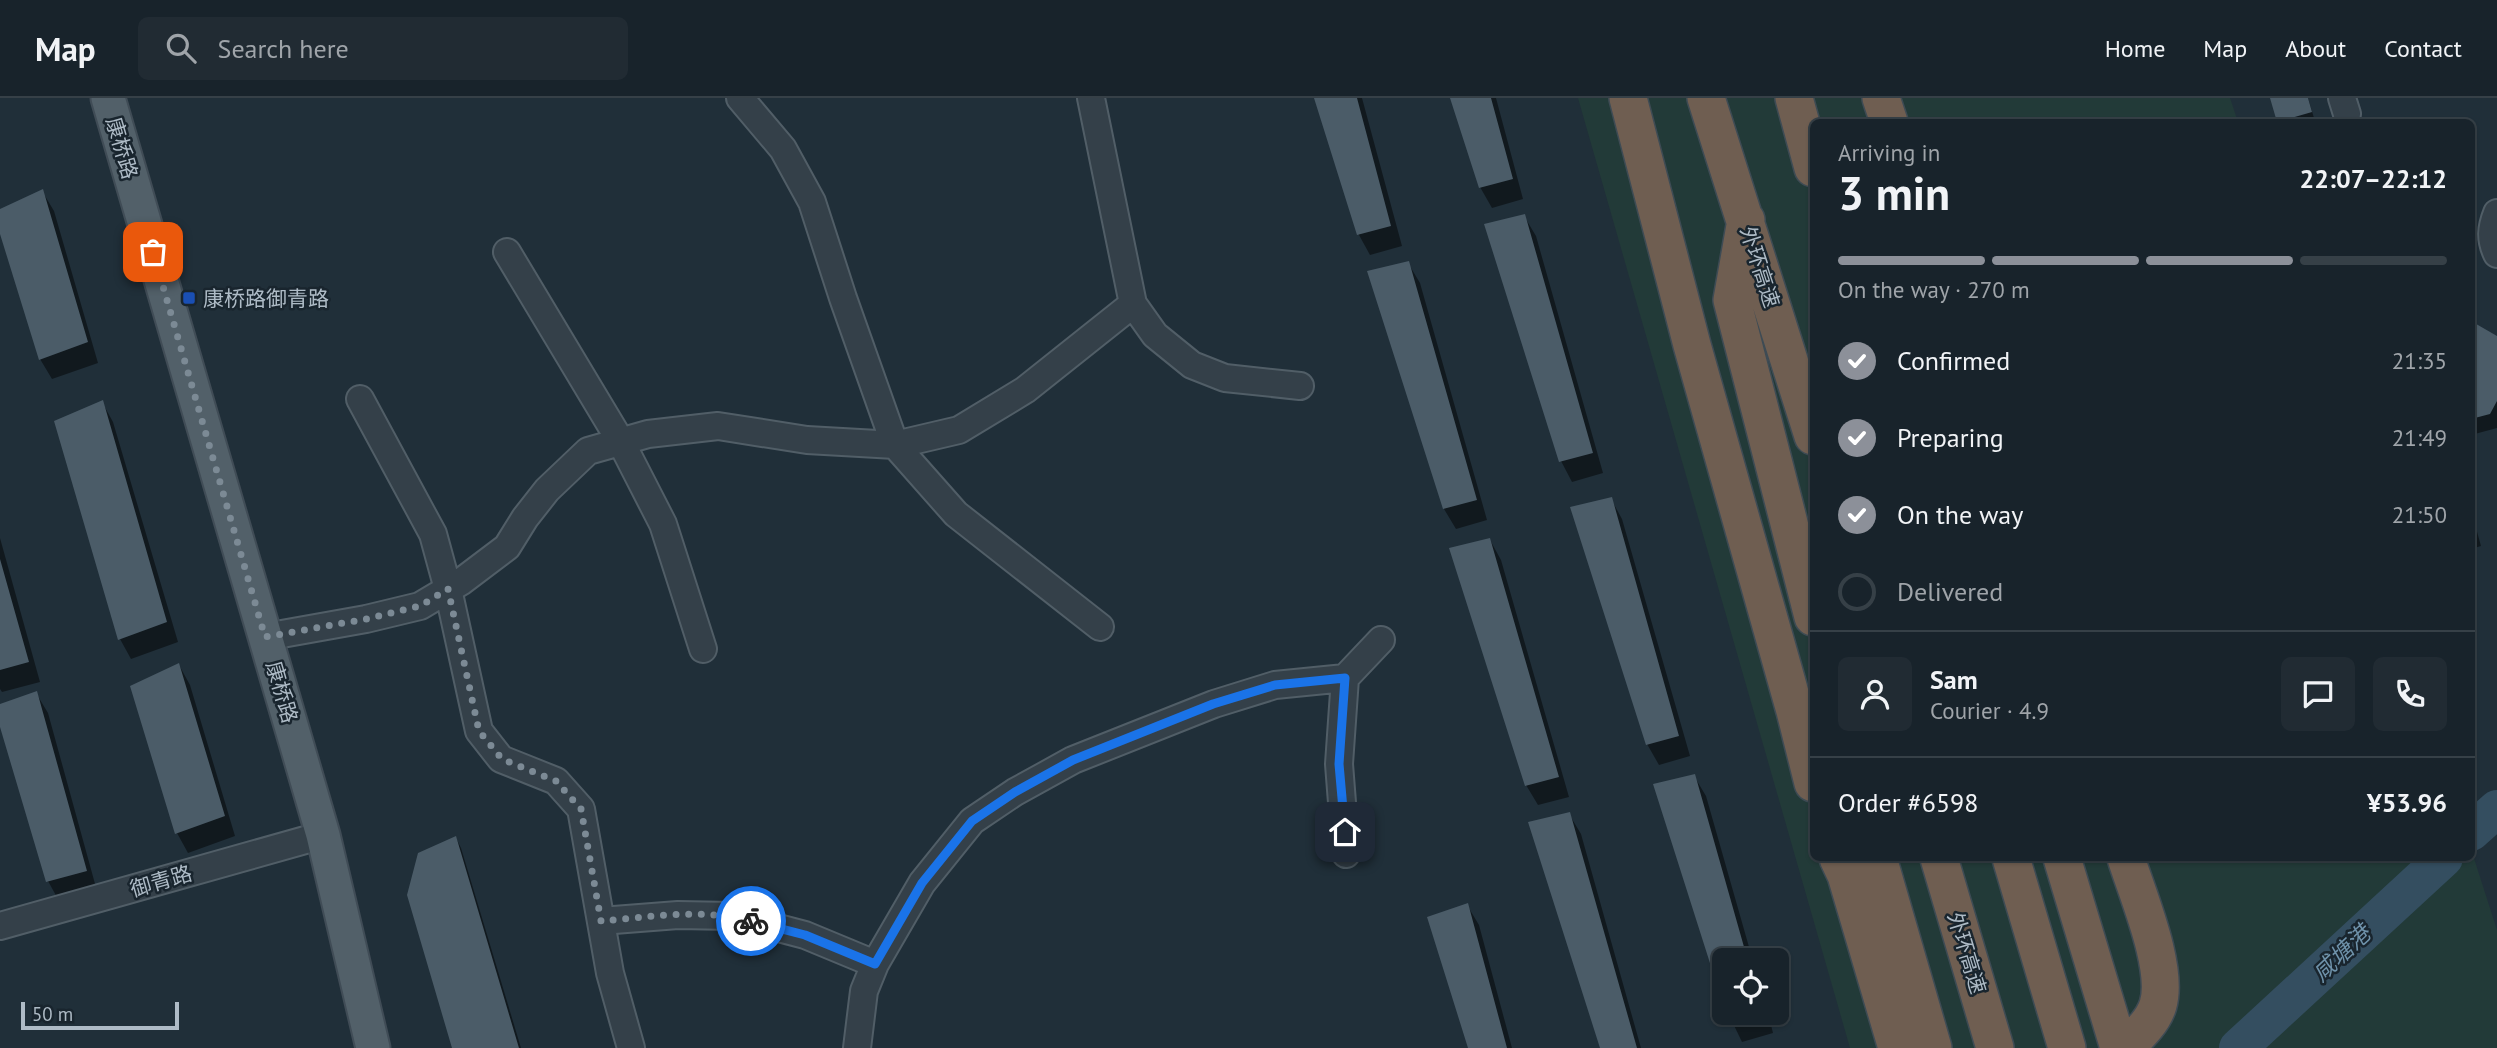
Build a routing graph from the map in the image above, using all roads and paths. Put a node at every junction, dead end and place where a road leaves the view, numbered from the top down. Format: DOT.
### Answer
graph roads {
  1 [pos="108,98"];
  2 [pos="740,98"];
  3 [pos="1091,98"];
  4 [pos="1628,98"];
  5 [pos="1706,98"];
  6 [pos="1794,98"];
  7 [pos="1881,98"];
  8 [pos="1888,119"];
  9 [pos="1810,157"];
  10 [pos="2497,213"];
  11 [pos="1746,220"];
  12 [pos="507,252"];
  13 [pos="2497,254"];
  14 [pos="1133,304"];
  15 [pos="1300,386"];
  16 [pos="360,399"];
  17 [pos="1810,426"];
  18 [pos="621,442"];
  19 [pos="895,445"];
  20 [pos="448,589"];
  21 [pos="1810,605"];
  22 [pos="1100,627"];
  23 [pos="265,637"];
  24 [pos="1381,640"];
  25 [pos="703,649"];
  26 [pos="1345,678"];
  27 [pos="1810,771"];
  28 [pos="323,835"];
  29 [pos="1346,854"];
  30 [pos="1879,861"];
  31 [pos="1940,861"];
  32 [pos="2012,861"];
  33 [pos="2064,861"];
  34 [pos="2127,861"];
  35 [pos="1839,862"];
  36 [pos="601,921"];
  37 [pos="0,926"];
  38 [pos="875,964"];
  39 [pos="1990,1031"];
  40 [pos="373,1048"];
  41 [pos="631,1048"];
  42 [pos="857,1048"];
  43 [pos="1875,1048"];
  44 [pos="1896,1048"];
  45 [pos="1933,1048"];
  46 [pos="2067,1048"];
  47 [pos="2119,1048"];
  48 [pos="2125,1048"];
  1 -- 23 [label="main road, 康桥路"];
  2 -- 19 [label="street"];
  3 -- 14 [label="street"];
  4 -- 27 [label="highway"];
  5 -- 11 [label="highway, 外环高速"];
  6 -- 9 [label="highway"];
  7 -- 8 [label="highway"];
  10 -- 13 [label="street"];
  11 -- 17 [label="highway, 外环高速"];
  11 -- 21 [label="highway"];
  12 -- 18 [label="street"];
  14 -- 15 [label="street"];
  14 -- 19 [label="street"];
  16 -- 20 [label="street"];
  18 -- 19 [label="street"];
  18 -- 20 [label="street"];
  18 -- 25 [label="street"];
  19 -- 22 [label="street"];
  20 -- 23 [label="street"];
  20 -- 36 [label="street"];
  23 -- 28 [label="main road, 康桥路"];
  24 -- 26 [label="street"];
  26 -- 29 [label="street"];
  26 -- 38 [label="street"];
  28 -- 37 [label="street, 御青路"];
  28 -- 40 [label="main road, 康桥路"];
  30 -- 45 [label="highway"];
  31 -- 39 [label="highway, 外环高速"];
  32 -- 46 [label="highway"];
  33 -- 47 [label="highway"];
  34 -- 48 [label="highway"];
  35 -- 43 [label="highway"];
  35 -- 44 [label="highway"];
  36 -- 38 [label="street"];
  36 -- 41 [label="street"];
  38 -- 42 [label="street"];
}
